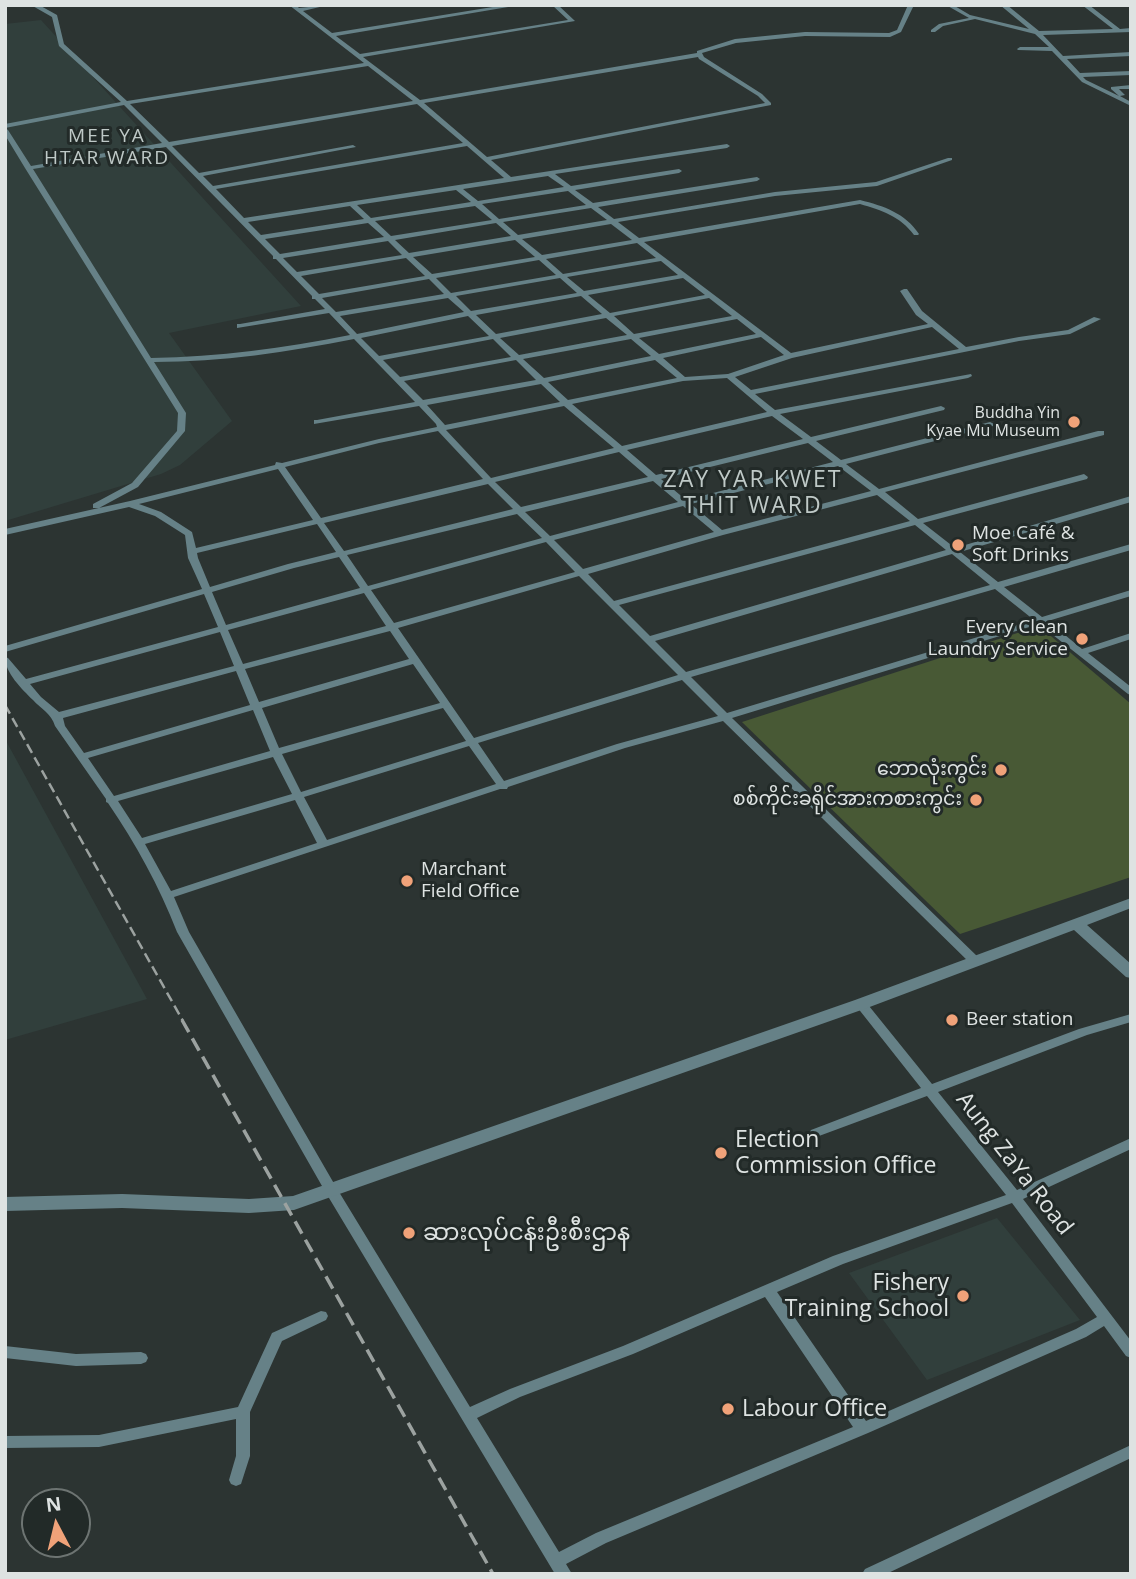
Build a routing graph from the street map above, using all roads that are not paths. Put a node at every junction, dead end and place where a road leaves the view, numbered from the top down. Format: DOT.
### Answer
graph roads {
  1 [pos="34,5"];
  2 [pos="325,5"];
  3 [pos="517,5"];
  4 [pos="555,5"];
  5 [pos="911,5"];
  6 [pos="949,5"];
  7 [pos="1003,5"];
  8 [pos="1085,5"];
  9 [pos="295,7"];
  10 [pos="976,19"];
  11 [pos="1131,30"];
  12 [pos="933,31"];
  13 [pos="1120,31"];
  14 [pos="1039,34"];
  15 [pos="331,35"];
  16 [pos="1020,49"];
  17 [pos="1058,53"];
  18 [pos="1131,54"];
  19 [pos="698,55"];
  20 [pos="1030,55"];
  21 [pos="358,56"];
  22 [pos="369,64"];
  23 [pos="1131,73"];
  24 [pos="1079,75"];
  25 [pos="1131,87"];
  26 [pos="419,102"];
  27 [pos="125,103"];
  28 [pos="1131,103"];
  29 [pos="5,128"];
  30 [pos="468,144"];
  31 [pos="726,145"];
  32 [pos="167,146"];
  33 [pos="353,147"];
  34 [pos="485,159"];
  35 [pos="950,159"];
  36 [pos="28,168"];
  37 [pos="679,171"];
  38 [pos="548,173"];
  39 [pos="197,175"];
  40 [pos="509,179"];
  41 [pos="757,179"];
  42 [pos="457,187"];
  43 [pos="211,188"];
  44 [pos="569,190"];
  45 [pos="352,204"];
  46 [pos="476,204"];
  47 [pos="590,205"];
  48 [pos="369,220"];
  49 [pos="241,221"];
  50 [pos="495,221"];
  51 [pos="613,223"];
  52 [pos="916,234"];
  53 [pos="258,238"];
  54 [pos="388,239"];
  55 [pos="517,239"];
  56 [pos="637,241"];
  57 [pos="276,257"];
  58 [pos="409,257"];
  59 [pos="540,258"];
  60 [pos="661,259"];
  61 [pos="293,275"];
  62 [pos="429,276"];
  63 [pos="560,276"];
  64 [pos="684,276"];
  65 [pos="904,291"];
  66 [pos="448,293"];
  67 [pos="582,294"];
  68 [pos="710,296"];
  69 [pos="315,297"];
  70 [pos="331,313"];
  71 [pos="470,314"];
  72 [pos="607,315"];
  73 [pos="738,317"];
  74 [pos="1097,318"];
  75 [pos="932,325"];
  76 [pos="240,327"];
  77 [pos="761,335"];
  78 [pos="354,337"];
  79 [pos="495,337"];
  80 [pos="633,337"];
  81 [pos="965,350"];
  82 [pos="790,356"];
  83 [pos="517,357"];
  84 [pos="658,358"];
  85 [pos="377,359"];
  86 [pos="151,360"];
  87 [pos="729,376"];
  88 [pos="968,376"];
  89 [pos="397,380"];
  90 [pos="683,380"];
  91 [pos="543,381"];
  92 [pos="749,393"];
  93 [pos="420,403"];
  94 [pos="567,404"];
  95 [pos="941,408"];
  96 [pos="773,413"];
  97 [pos="317,422"];
  98 [pos="990,424"];
  99 [pos="441,428"];
  100 [pos="1101,433"];
  101 [pos="807,439"];
  102 [pos="621,449"];
  103 [pos="840,463"];
  104 [pos="279,464"];
  105 [pos="653,476"];
  106 [pos="1084,478"];
  107 [pos="490,479"];
  108 [pos="880,493"];
  109 [pos="1131,499"];
  110 [pos="685,503"];
  111 [pos="130,504"];
  112 [pos="518,509"];
  113 [pos="81,514"];
  114 [pos="320,520"];
  115 [pos="916,522"];
  116 [pos="5,532"];
  117 [pos="720,533"];
  118 [pos="548,539"];
  119 [pos="1131,547"];
  120 [pos="194,551"];
  121 [pos="953,551"];
  122 [pos="341,554"];
  123 [pos="581,572"];
  124 [pos="998,586"];
  125 [pos="208,591"];
  126 [pos="367,591"];
  127 [pos="1131,593"];
  128 [pos="612,604"];
  129 [pos="1040,619"];
  130 [pos="392,627"];
  131 [pos="224,629"];
  132 [pos="1131,636"];
  133 [pos="648,640"];
  134 [pos="5,649"];
  135 [pos="1081,652"];
  136 [pos="5,660"];
  137 [pos="415,660"];
  138 [pos="240,667"];
  139 [pos="684,676"];
  140 [pos="24,683"];
  141 [pos="1129,689"];
  142 [pos="446,704"];
  143 [pos="256,706"];
  144 [pos="57,716"];
  145 [pos="725,717"];
  146 [pos="471,742"];
  147 [pos="276,753"];
  148 [pos="81,757"];
  149 [pos="503,787"];
  150 [pos="298,796"];
  151 [pos="110,800"];
  152 [pos="139,842"];
  153 [pos="324,845"];
  154 [pos="170,895"];
  155 [pos="1131,903"];
  156 [pos="1077,924"];
  157 [pos="975,961"];
  158 [pos="1131,973"];
  159 [pos="861,1004"];
  160 [pos="1131,1018"];
  161 [pos="930,1091"];
  162 [pos="815,1133"];
  163 [pos="1131,1143"];
  164 [pos="331,1190"];
  165 [pos="1015,1197"];
  166 [pos="5,1204"];
  167 [pos="768,1290"];
  168 [pos="321,1316"];
  169 [pos="1105,1319"];
  170 [pos="5,1352"];
  171 [pos="1131,1352"];
  172 [pos="141,1358"];
  173 [pos="243,1412"];
  174 [pos="468,1415"];
  175 [pos="863,1429"];
  176 [pos="5,1442"];
  177 [pos="1131,1451"];
  178 [pos="236,1480"];
  179 [pos="561,1567"];
  180 [pos="870,1574"];
  1 -- 27 [label="street"];
  2 -- 9 [label="street"];
  3 -- 15 [label="street"];
  4 -- 21 [label="street"];
  5 -- 19 [label="street"];
  6 -- 10 [label="street"];
  7 -- 14 [label="street"];
  8 -- 13 [label="street"];
  9 -- 15 [label="street"];
  10 -- 12 [label="street"];
  10 -- 14 [label="street"];
  11 -- 13 [label="street"];
  13 -- 14 [label="street"];
  14 -- 17 [label="street"];
  15 -- 21 [label="street"];
  16 -- 17 [label="street"];
  17 -- 18 [label="street"];
  17 -- 20 [label="street"];
  17 -- 24 [label="street"];
  19 -- 26 [label="street"];
  19 -- 34 [label="street"];
  21 -- 22 [label="street"];
  22 -- 26 [label="street"];
  22 -- 27 [label="street"];
  23 -- 24 [label="street"];
  24 -- 28 [label="street"];
  25 -- 28 [label="street"];
  26 -- 30 [label="street"];
  26 -- 32 [label="street"];
  27 -- 29 [label="street"];
  27 -- 32 [label="street"];
  29 -- 36 [label="street"];
  30 -- 34 [label="street"];
  30 -- 43 [label="street"];
  31 -- 38 [label="street"];
  32 -- 36 [label="street"];
  32 -- 39 [label="street"];
  33 -- 39 [label="street"];
  34 -- 40 [label="street"];
  35 -- 51 [label="street"];
  36 -- 86 [label="street"];
  37 -- 44 [label="street"];
  38 -- 40 [label="street"];
  38 -- 44 [label="street"];
  39 -- 43 [label="street"];
  40 -- 42 [label="street"];
  41 -- 47 [label="street"];
  42 -- 45 [label="street"];
  42 -- 46 [label="street"];
  43 -- 49 [label="street"];
  44 -- 46 [label="street"];
  44 -- 47 [label="street"];
  45 -- 48 [label="street"];
  45 -- 49 [label="street"];
  46 -- 48 [label="street"];
  46 -- 50 [label="street"];
  47 -- 50 [label="street"];
  47 -- 51 [label="street"];
  48 -- 53 [label="street"];
  48 -- 54 [label="street"];
  49 -- 53 [label="street"];
  50 -- 54 [label="street"];
  50 -- 55 [label="street"];
  51 -- 55 [label="street"];
  51 -- 56 [label="street"];
  52 -- 56 [label="street"];
  53 -- 57 [label="street"];
  54 -- 57 [label="street"];
  54 -- 58 [label="street"];
  55 -- 58 [label="street"];
  55 -- 59 [label="street"];
  56 -- 59 [label="street"];
  56 -- 60 [label="street"];
  57 -- 61 [label="street"];
  58 -- 61 [label="street"];
  58 -- 62 [label="street"];
  59 -- 62 [label="street"];
  59 -- 63 [label="street"];
  60 -- 63 [label="street"];
  60 -- 64 [label="street"];
  61 -- 69 [label="street"];
  62 -- 66 [label="street"];
  62 -- 69 [label="street"];
  63 -- 66 [label="street"];
  63 -- 67 [label="street"];
  64 -- 67 [label="street"];
  64 -- 68 [label="street"];
  65 -- 75 [label="street"];
  66 -- 70 [label="street"];
  66 -- 71 [label="street"];
  67 -- 71 [label="street"];
  67 -- 72 [label="street"];
  68 -- 72 [label="street"];
  68 -- 73 [label="street"];
  69 -- 70 [label="street"];
  70 -- 76 [label="street"];
  70 -- 78 [label="street"];
  71 -- 78 [label="street"];
  71 -- 79 [label="street"];
  72 -- 79 [label="street"];
  72 -- 80 [label="street"];
  73 -- 77 [label="street"];
  73 -- 80 [label="street"];
  74 -- 81 [label="street"];
  75 -- 81 [label="street"];
  75 -- 82 [label="street"];
  77 -- 82 [label="street"];
  77 -- 84 [label="street"];
  78 -- 85 [label="street"];
  78 -- 86 [label="street"];
  79 -- 83 [label="street"];
  79 -- 85 [label="street"];
  80 -- 83 [label="street"];
  80 -- 84 [label="street"];
  81 -- 92 [label="street"];
  82 -- 87 [label="street"];
  83 -- 89 [label="street"];
  83 -- 91 [label="street"];
  84 -- 90 [label="street"];
  84 -- 91 [label="street"];
  85 -- 89 [label="street"];
  86 -- 113 [label="street"];
  87 -- 90 [label="street"];
  87 -- 92 [label="street"];
  88 -- 96 [label="street"];
  89 -- 93 [label="street"];
  90 -- 94 [label="street"];
  91 -- 93 [label="street"];
  91 -- 94 [label="street"];
  92 -- 96 [label="street"];
  93 -- 97 [label="street"];
  93 -- 99 [label="street"];
  94 -- 99 [label="street"];
  94 -- 102 [label="street"];
  95 -- 101 [label="street"];
  96 -- 101 [label="street"];
  96 -- 102 [label="street"];
  98 -- 103 [label="street"];
  99 -- 104 [label="street"];
  99 -- 107 [label="street"];
  100 -- 108 [label="street"];
  101 -- 103 [label="street"];
  101 -- 105 [label="street"];
  102 -- 105 [label="street"];
  102 -- 107 [label="street"];
  103 -- 108 [label="street"];
  103 -- 110 [label="street"];
  104 -- 111 [label="street"];
  104 -- 114 [label="street"];
  105 -- 110 [label="street"];
  105 -- 112 [label="street"];
  106 -- 115 [label="street"];
  107 -- 112 [label="street"];
  107 -- 114 [label="street"];
  108 -- 115 [label="street"];
  108 -- 117 [label="street"];
  109 -- 121 [label="street"];
  110 -- 117 [label="street"];
  110 -- 118 [label="street"];
  111 -- 113 [label="street"];
  111 -- 120 [label="street"];
  112 -- 118 [label="street"];
  112 -- 122 [label="street"];
  113 -- 116 [label="street"];
  114 -- 120 [label="street"];
  114 -- 122 [label="street"];
  115 -- 121 [label="street"];
  115 -- 128 [label="street"];
  117 -- 123 [label="street"];
  118 -- 123 [label="street"];
  118 -- 126 [label="street"];
  119 -- 124 [label="street"];
  120 -- 125 [label="street"];
  121 -- 124 [label="street"];
  121 -- 133 [label="street"];
  122 -- 125 [label="street"];
  122 -- 126 [label="street"];
  123 -- 128 [label="street"];
  123 -- 130 [label="street"];
  124 -- 129 [label="street"];
  124 -- 139 [label="street"];
  125 -- 131 [label="street"];
  125 -- 134 [label="street"];
  126 -- 130 [label="street"];
  126 -- 131 [label="street"];
  127 -- 129 [label="street"];
  128 -- 133 [label="street"];
  129 -- 135 [label="street"];
  129 -- 145 [label="street"];
  130 -- 137 [label="street"];
  130 -- 138 [label="street"];
  131 -- 138 [label="street"];
  131 -- 140 [label="street"];
  132 -- 135 [label="street"];
  133 -- 139 [label="street"];
  135 -- 141 [label="street"];
  136 -- 140 [label="street"];
  137 -- 142 [label="street"];
  137 -- 143 [label="street"];
  138 -- 143 [label="street"];
  138 -- 144 [label="street"];
  139 -- 145 [label="street"];
  139 -- 146 [label="street"];
  140 -- 144 [label="street"];
  142 -- 146 [label="street"];
  142 -- 147 [label="street"];
  143 -- 147 [label="street"];
  143 -- 148 [label="street"];
  144 -- 148 [label="street"];
  145 -- 149 [label="street"];
  145 -- 157 [label="street"];
  146 -- 149 [label="street"];
  146 -- 150 [label="street"];
  147 -- 150 [label="street"];
  147 -- 151 [label="street"];
  148 -- 151 [label="street"];
  149 -- 153 [label="street"];
  150 -- 152 [label="street"];
  150 -- 153 [label="street"];
  151 -- 152 [label="street"];
  152 -- 154 [label="street"];
  153 -- 154 [label="street"];
  154 -- 164 [label="street"];
  155 -- 156 [label="street"];
  156 -- 157 [label="street"];
  156 -- 158 [label="street"];
  157 -- 159 [label="street"];
  159 -- 161 [label="street, Aung ZaYa Road"];
  159 -- 164 [label="street"];
  160 -- 161 [label="street"];
  161 -- 162 [label="street"];
  161 -- 165 [label="street, Aung ZaYa Road"];
  163 -- 165 [label="street"];
  164 -- 166 [label="street"];
  164 -- 174 [label="street"];
  165 -- 167 [label="street"];
  165 -- 169 [label="street, Aung ZaYa Road"];
  167 -- 174 [label="street"];
  167 -- 175 [label="street"];
  168 -- 173 [label="street"];
  169 -- 171 [label="street, Aung ZaYa Road"];
  169 -- 175 [label="street"];
  170 -- 172 [label="street"];
  173 -- 176 [label="street"];
  173 -- 178 [label="street"];
  174 -- 179 [label="street"];
  175 -- 179 [label="street"];
  177 -- 180 [label="street"];
}
